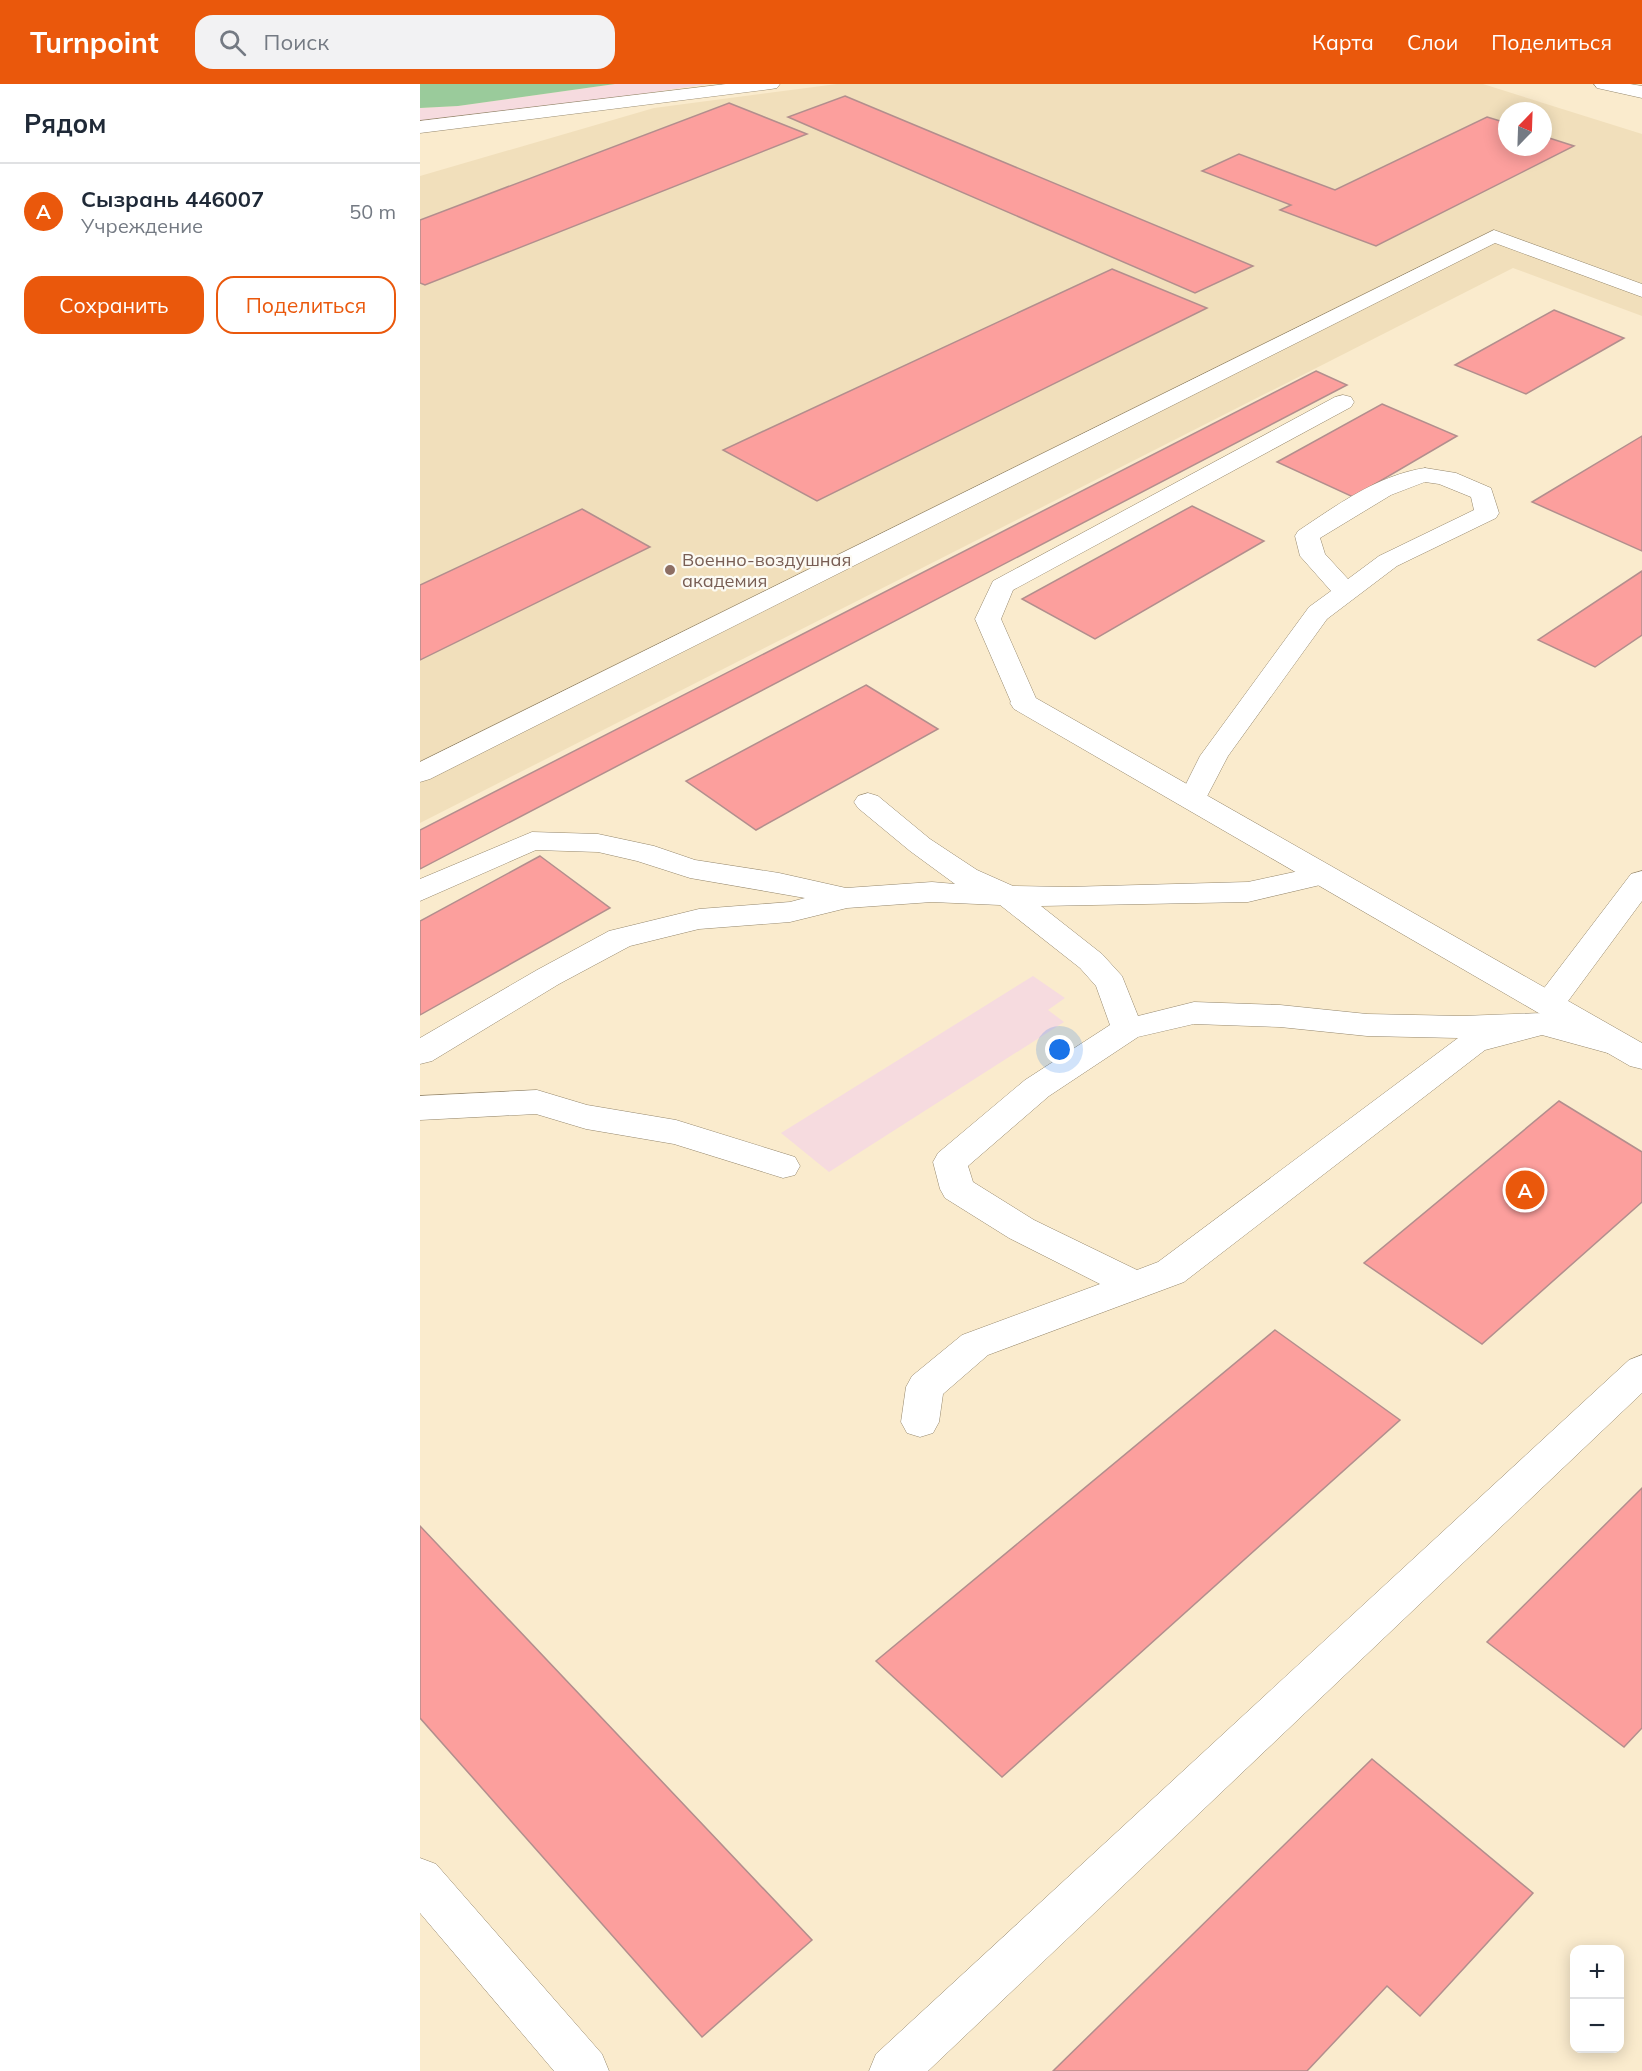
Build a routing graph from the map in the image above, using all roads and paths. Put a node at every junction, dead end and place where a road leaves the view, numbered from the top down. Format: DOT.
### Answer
graph roads {
  1 [pos="771,84"];
  2 [pos="1603,84"];
  3 [pos="1642,92"];
  4 [pos="420,127"];
  5 [pos="1642,291"];
  6 [pos="1343,402"];
  7 [pos="1346,592"];
  8 [pos="420,773"];
  9 [pos="1192,800"];
  10 [pos="868,802"];
  11 [pos="1322,875"];
  12 [pos="1642,881"];
  13 [pos="420,891"];
  14 [pos="1008,896"];
  15 [pos="847,898"];
  16 [pos="1545,1014"];
  17 [pos="1128,1029"];
  18 [pos="1629,1051"];
  19 [pos="420,1053"];
  20 [pos="420,1108"];
  21 [pos="783,1166"];
  22 [pos="1136,1285"];
  23 [pos="1642,1370"];
  24 [pos="920,1422"];
  25 [pos="420,1879"];
  26 [pos="585,2071"];
  27 [pos="893,2071"];
  1 -- 4 [label="street"];
  2 -- 3 [label="street"];
  5 -- 8 [label="street"];
  6 -- 9 [label="street"];
  7 -- 7 [label="street"];
  7 -- 9 [label="street"];
  9 -- 11 [label="street"];
  10 -- 14 [label="street"];
  11 -- 14 [label="street"];
  11 -- 16 [label="street"];
  12 -- 16 [label="street"];
  13 -- 15 [label="street"];
  14 -- 15 [label="street"];
  14 -- 17 [label="street"];
  15 -- 19 [label="street"];
  16 -- 17 [label="street"];
  16 -- 18 [label="street"];
  16 -- 22 [label="street"];
  17 -- 22 [label="street"];
  20 -- 21 [label="street"];
  22 -- 24 [label="street"];
  23 -- 27 [label="street"];
  25 -- 26 [label="street"];
}
